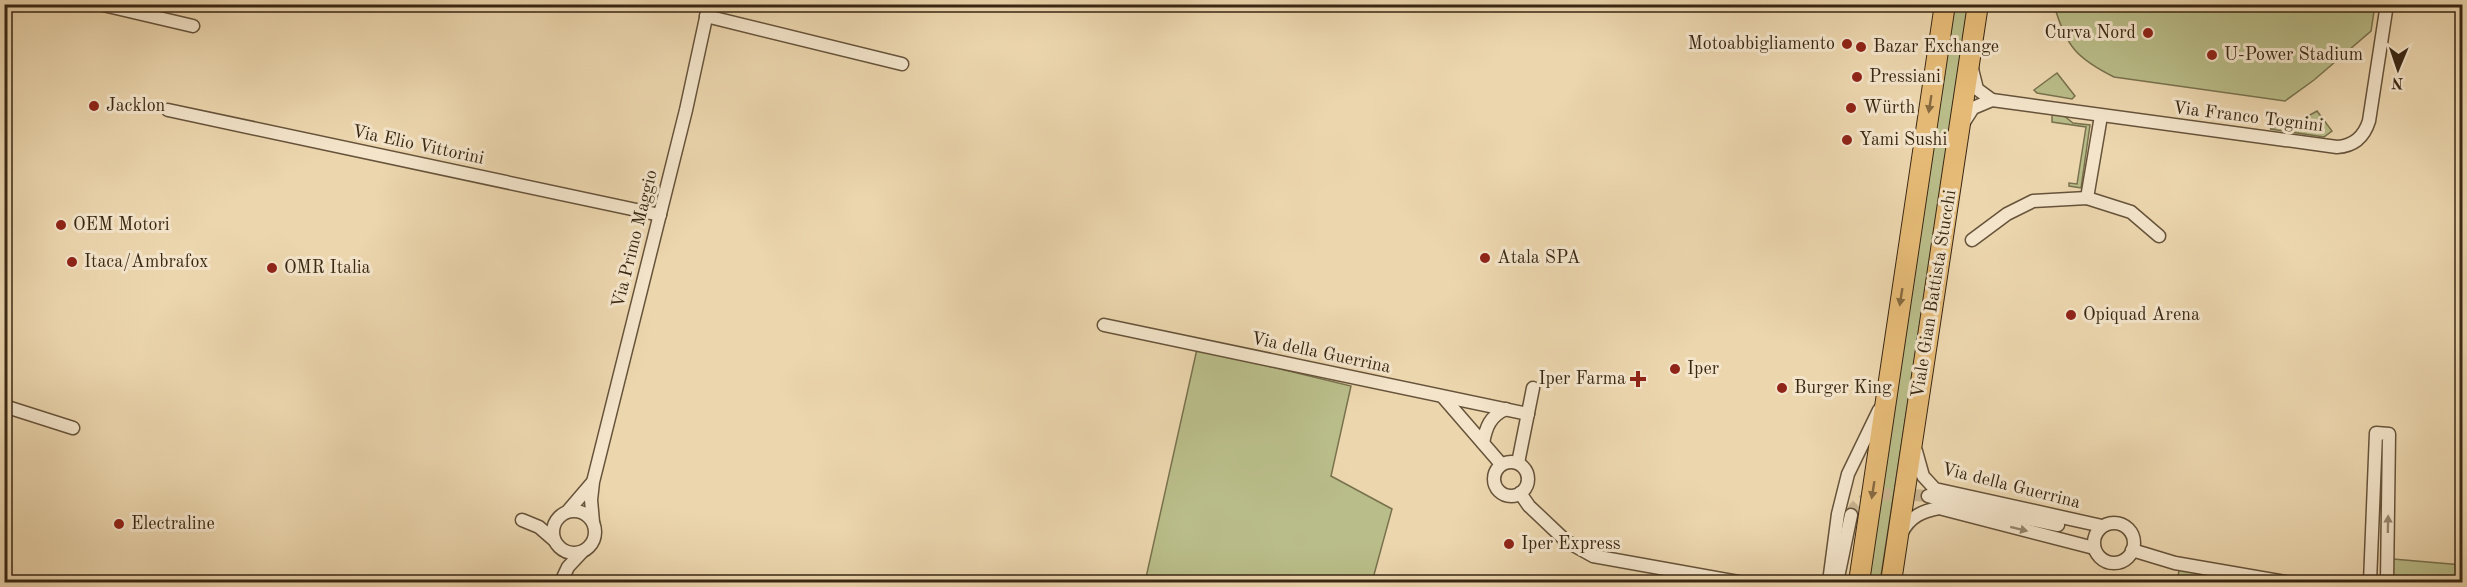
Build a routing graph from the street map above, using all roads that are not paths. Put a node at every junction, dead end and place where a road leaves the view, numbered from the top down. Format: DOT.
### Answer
graph roads {
  1 [pos="99,4"];
  2 [pos="1945,4"];
  3 [pos="1978,4"];
  4 [pos="2386,4"];
  5 [pos="708,10"];
  6 [pos="193,26"];
  7 [pos="1969,62"];
  8 [pos="902,64"];
  9 [pos="1992,100"];
  10 [pos="168,110"];
  11 [pos="2101,116"];
  12 [pos="1959,129"];
  13 [pos="2087,198"];
  14 [pos="660,215"];
  15 [pos="2159,236"];
  16 [pos="1972,240"];
  17 [pos="1104,325"];
  18 [pos="1533,388"];
  19 [pos="1886,395"];
  20 [pos="1443,397"];
  21 [pos="4,406"];
  22 [pos="1506,409"];
  23 [pos="1528,414"];
  24 [pos="73,428"];
  25 [pos="1913,434"];
  26 [pos="1483,443"];
  27 [pos="1518,463"];
  28 [pos="1501,464"];
  29 [pos="593,482"];
  30 [pos="1520,493"];
  31 [pos="1928,496"];
  32 [pos="563,514"];
  33 [pos="1851,515"];
  34 [pos="593,522"];
  35 [pos="2099,530"];
  36 [pos="556,543"];
  37 [pos="1896,544"];
  38 [pos="2094,548"];
  39 [pos="2132,550"];
  40 [pos="582,552"];
  41 [pos="560,582"];
  42 [pos="1738,582"];
  43 [pos="1828,582"];
  44 [pos="1837,582"];
  45 [pos="1859,582"];
  46 [pos="1891,582"];
  47 [pos="2284,582"];
  48 [pos="2370,582"];
  49 [pos="2387,582"];
  1 -- 6 [label="street"];
  2 -- 19 [label="main road, Viale Gian Battista Stucchi, one-way"];
  3 -- 7 [label="main road, Viale Gian Battista Stucchi"];
  4 -- 11 [label="street, Via Franco Tognini"];
  5 -- 8 [label="street"];
  5 -- 14 [label="street, Via Primo Maggio"];
  7 -- 9 [label="street"];
  7 -- 12 [label="main road, Viale Gian Battista Stucchi"];
  9 -- 11 [label="street, Via Franco Tognini"];
  9 -- 12 [label="street"];
  10 -- 14 [label="street, Via Elio Vittorini"];
  11 -- 13 [label="street"];
  12 -- 25 [label="main road, Viale Gian Battista Stucchi"];
  13 -- 15 [label="street"];
  13 -- 16 [label="street"];
  14 -- 29 [label="street, Via Primo Maggio"];
  17 -- 20 [label="street, Via della Guerrina"];
  18 -- 23 [label="street"];
  19 -- 43 [label="street"];
  19 -- 45 [label="main road, Viale Gian Battista Stucchi, one-way"];
  20 -- 22 [label="street, Via della Guerrina"];
  20 -- 26 [label="street"];
  21 -- 24 [label="street"];
  22 -- 23 [label="street, Via della Guerrina"];
  22 -- 26 [label="street"];
  23 -- 27 [label="street"];
  25 -- 35 [label="street, Via della Guerrina"];
  25 -- 37 [label="main road, Viale Gian Battista Stucchi"];
  26 -- 28 [label="street"];
  27 -- 28 [label="street"];
  27 -- 30 [label="street"];
  28 -- 30 [label="street"];
  29 -- 32 [label="street, Via Primo Maggio"];
  29 -- 34 [label="street, Via Primo Maggio"];
  30 -- 42 [label="street"];
  31 -- 35 [label="street, Via della Guerrina"];
  32 -- 34 [label="street"];
  32 -- 36 [label="street, Via Primo Maggio"];
  32 -- 36 [label="street"];
  33 -- 44 [label="street"];
  34 -- 40 [label="street, Via Primo Maggio"];
  35 -- 38 [label="street"];
  35 -- 39 [label="street"];
  36 -- 40 [label="street"];
  36 -- 41 [label="street, Via Primo Maggio"];
  37 -- 38 [label="street, one-way"];
  37 -- 46 [label="main road, Viale Gian Battista Stucchi"];
  38 -- 39 [label="street"];
  39 -- 47 [label="street"];
  40 -- 41 [label="street, Via Primo Maggio"];
  49 -- 48 [label="street, one-way"];
}
